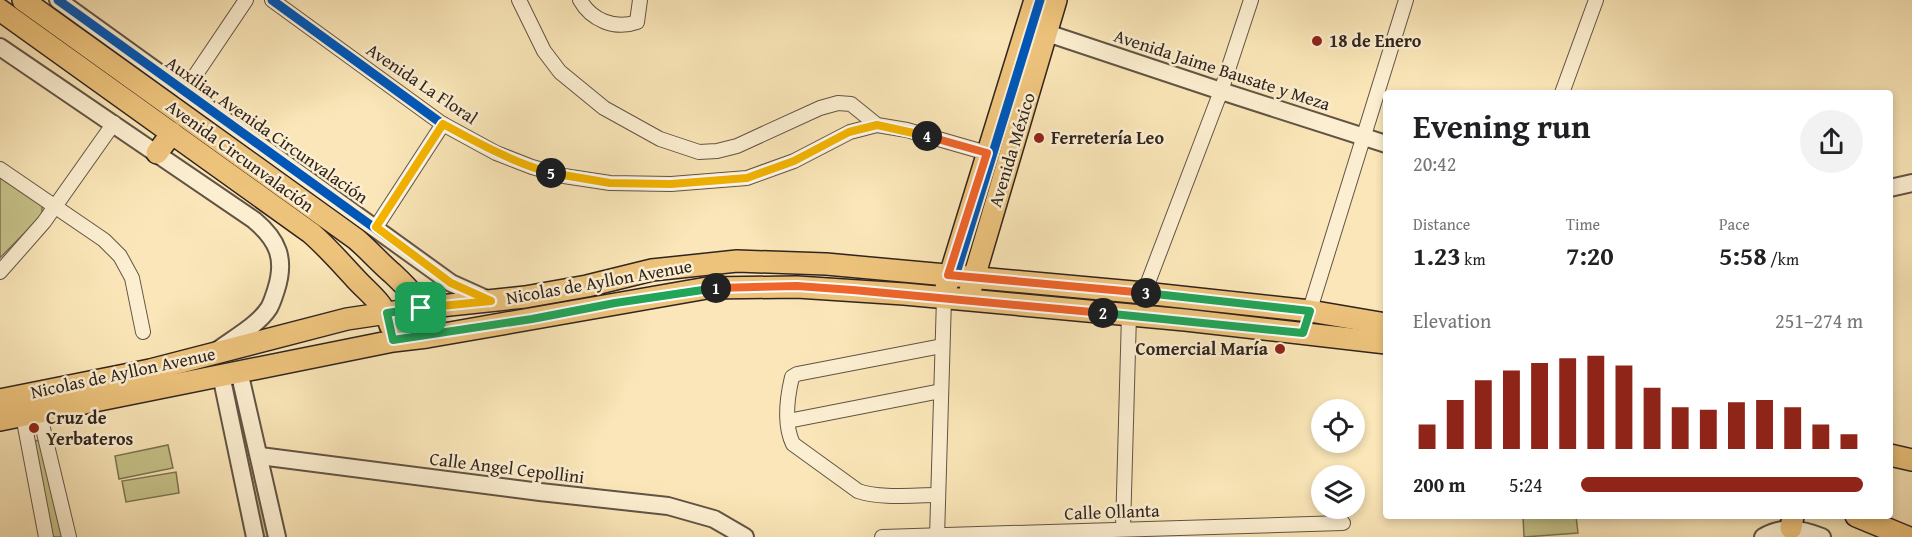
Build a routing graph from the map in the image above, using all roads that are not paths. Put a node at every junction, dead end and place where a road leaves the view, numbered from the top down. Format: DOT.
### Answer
graph roads {
  1 [pos="22,0"];
  2 [pos="58,0"];
  3 [pos="246,0"];
  4 [pos="272,0"];
  5 [pos="519,0"];
  6 [pos="580,0"];
  7 [pos="640,0"];
  8 [pos="1035,0"];
  9 [pos="1056,0"];
  10 [pos="1251,0"];
  11 [pos="1406,0"];
  12 [pos="1596,0"];
  13 [pos="0,11"];
  14 [pos="1047,33"];
  15 [pos="0,47"];
  16 [pos="1563,90"];
  17 [pos="184,92"];
  18 [pos="1221,92"];
  19 [pos="114,123"];
  20 [pos="443,124"];
  21 [pos="877,125"];
  22 [pos="172,133"];
  23 [pos="1364,137"];
  24 [pos="1383,143"];
  25 [pos="157,153"];
  26 [pos="987,153"];
  27 [pos="0,169"];
  28 [pos="1912,183"];
  29 [pos="1893,187"];
  30 [pos="55,208"];
  31 [pos="376,227"];
  32 [pos="0,272"];
  33 [pos="948,275"];
  34 [pos="974,277"];
  35 [pos="1144,293"];
  36 [pos="944,298"];
  37 [pos="968,300"];
  38 [pos="491,301"];
  39 [pos="421,308"];
  40 [pos="1310,311"];
  41 [pos="387,313"];
  42 [pos="1129,315"];
  43 [pos="1383,323"];
  44 [pos="143,332"];
  45 [pos="1303,333"];
  46 [pos="427,337"];
  47 [pos="393,340"];
  48 [pos="1383,343"];
  49 [pos="942,346"];
  50 [pos="210,355"];
  51 [pos="230,373"];
  52 [pos="941,391"];
  53 [pos="0,400"];
  54 [pos="31,414"];
  55 [pos="0,420"];
  56 [pos="788,421"];
  57 [pos="260,456"];
  58 [pos="1893,456"];
  59 [pos="1912,460"];
  60 [pos="938,495"];
  61 [pos="1863,519"];
  62 [pos="1792,522"];
  63 [pos="1343,523"];
  64 [pos="1123,529"];
  65 [pos="937,536"];
  66 [pos="46,537"];
  67 [pos="69,537"];
  68 [pos="255,537"];
  69 [pos="277,537"];
  70 [pos="745,537"];
  71 [pos="882,537"];
  72 [pos="1763,537"];
  73 [pos="1822,537"];
  74 [pos="1907,537"];
  1 -- 39 [label="main road, Avenida Circunvalación"];
  2 -- 17 [label="street, Auxiliar Avenida Circunvalación"];
  3 -- 17 [label="street"];
  4 -- 20 [label="street, Avenida La Floral"];
  5 -- 21 [label="street"];
  6 -- 7 [label="street"];
  8 -- 26 [label="main road, Avenida México"];
  9 -- 14 [label="main road, Avenida México"];
  10 -- 18 [label="street"];
  11 -- 23 [label="street"];
  12 -- 16 [label="street"];
  13 -- 22 [label="main road, Avenida Circunvalación"];
  14 -- 18 [label="street, Avenida Jaime Bausate y Meza"];
  14 -- 34 [label="main road, Avenida México"];
  15 -- 19 [label="street"];
  17 -- 31 [label="street, Auxiliar Avenida Circunvalación"];
  18 -- 23 [label="street, Avenida Jaime Bausate y Meza"];
  18 -- 35 [label="street"];
  19 -- 25 [label="street"];
  19 -- 30 [label="street"];
  20 -- 21 [label="street, Avenida La Floral"];
  20 -- 31 [label="street"];
  21 -- 26 [label="street"];
  22 -- 25 [label="main road"];
  22 -- 41 [label="main road, Avenida Circunvalación"];
  23 -- 24 [label="street, Avenida Jaime Bausate y Meza"];
  23 -- 40 [label="street"];
  25 -- 50 [label="street"];
  26 -- 33 [label="main road, Avenida México"];
  27 -- 30 [label="street"];
  28 -- 29 [label="street"];
  30 -- 32 [label="street"];
  30 -- 44 [label="street"];
  31 -- 38 [label="street, Auxiliar Avenida Circunvalación"];
  33 -- 34 [label="main road, Nicolas de Ayllon Avenue"];
  33 -- 36 [label="main road, Avenida México"];
  33 -- 38 [label="main road, Nicolas de Ayllon Avenue"];
  34 -- 35 [label="main road, Nicolas de Ayllon Avenue"];
  34 -- 37 [label="main road, Avenida México"];
  35 -- 40 [label="main road, Nicolas de Ayllon Avenue"];
  36 -- 37 [label="main road, Nicolas de Ayllon Avenue"];
  36 -- 46 [label="main road, Nicolas de Ayllon Avenue"];
  36 -- 49 [label="street"];
  37 -- 42 [label="main road, Nicolas de Ayllon Avenue"];
  38 -- 39 [label="main road, Nicolas de Ayllon Avenue"];
  39 -- 41 [label="main road, Nicolas de Ayllon Avenue"];
  39 -- 46 [label="main road, Avenida Circunvalación"];
  40 -- 43 [label="main road, Nicolas de Ayllon Avenue"];
  40 -- 45 [label="street"];
  41 -- 47 [label="main road, Avenida Circunvalación"];
  41 -- 50 [label="main road, Nicolas de Ayllon Avenue"];
  42 -- 45 [label="main road, Nicolas de Ayllon Avenue"];
  42 -- 64 [label="street"];
  45 -- 48 [label="main road, Nicolas de Ayllon Avenue"];
  46 -- 47 [label="main road, Nicolas de Ayllon Avenue"];
  47 -- 51 [label="main road, Nicolas de Ayllon Avenue"];
  49 -- 52 [label="street"];
  49 -- 56 [label="street"];
  50 -- 53 [label="main road, Nicolas de Ayllon Avenue"];
  51 -- 54 [label="main road, Nicolas de Ayllon Avenue"];
  51 -- 57 [label="street"];
  51 -- 68 [label="street"];
  52 -- 56 [label="street"];
  52 -- 60 [label="street"];
  54 -- 55 [label="main road, Nicolas de Ayllon Avenue"];
  54 -- 66 [label="street"];
  54 -- 67 [label="street"];
  56 -- 60 [label="street"];
  57 -- 69 [label="street"];
  57 -- 70 [label="street, Calle Angel Cepollini"];
  58 -- 59 [label="main road"];
  60 -- 65 [label="street"];
  61 -- 74 [label="main road"];
  62 -- 72 [label="street"];
  62 -- 73 [label="street"];
  63 -- 64 [label="street, Calle Ollanta"];
  64 -- 65 [label="street, Calle Ollanta"];
  65 -- 71 [label="street, Calle Ollanta"];
}
